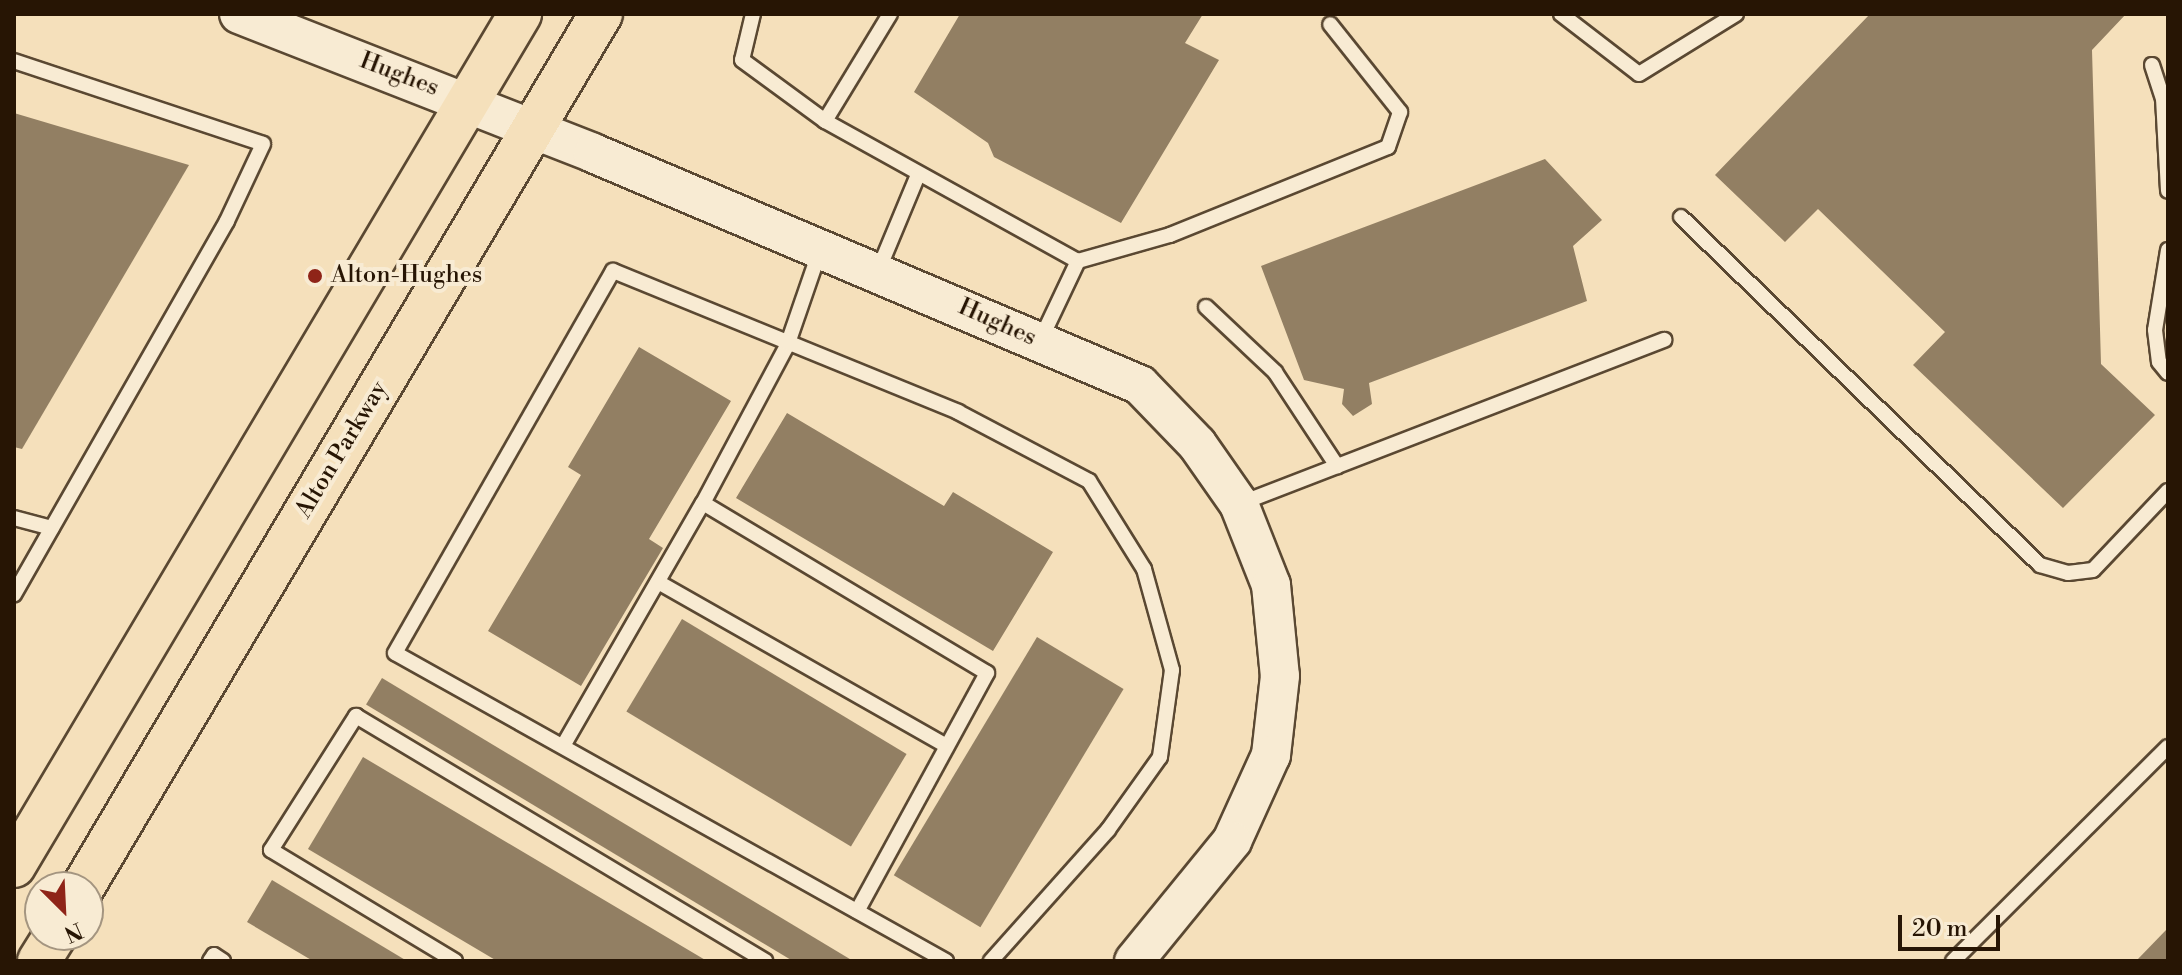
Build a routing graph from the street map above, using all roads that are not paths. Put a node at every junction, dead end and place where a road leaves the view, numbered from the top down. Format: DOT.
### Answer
graph roads {
  1 [pos="239,14"];
  2 [pos="520,14"];
  3 [pos="601,14"];
  4 [pos="753,14"];
  5 [pos="890,14"];
  6 [pos="1561,14"];
  7 [pos="1736,14"];
  8 [pos="1330,24"];
  9 [pos="14,61"];
  10 [pos="2152,65"];
  11 [pos="468,102"];
  12 [pos="825,121"];
  13 [pos="533,129"];
  14 [pos="918,175"];
  15 [pos="2168,191"];
  16 [pos="1681,217"];
  17 [pos="821,247"];
  18 [pos="2168,250"];
  19 [pos="1078,261"];
  20 [pos="878,271"];
  21 [pos="1206,307"];
  22 [pos="1665,340"];
  23 [pos="1040,342"];
  24 [pos="787,346"];
  25 [pos="2168,373"];
  26 [pos="1337,466"];
  27 [pos="2168,491"];
  28 [pos="703,503"];
  29 [pos="1239,504"];
  30 [pos="14,518"];
  31 [pos="52,528"];
  32 [pos="658,582"];
  33 [pos="14,595"];
  34 [pos="563,746"];
  35 [pos="947,746"];
  36 [pos="2168,747"];
  37 [pos="14,866"];
  38 [pos="92,871"];
  39 [pos="857,911"];
  40 [pos="210,961"];
  41 [pos="223,961"];
  42 [pos="455,961"];
  43 [pos="765,961"];
  44 [pos="946,961"];
  45 [pos="991,961"];
  46 [pos="1134,961"];
  47 [pos="1953,961"];
  1 -- 11 [label="street, Hughes"];
  2 -- 11 [label="main road"];
  3 -- 13 [label="main road, Alton Parkway"];
  4 -- 12 [label="lane"];
  5 -- 12 [label="lane"];
  6 -- 7 [label="lane"];
  8 -- 19 [label="lane"];
  9 -- 31 [label="lane"];
  10 -- 15 [label="lane"];
  11 -- 13 [label="street, Hughes"];
  11 -- 37 [label="main road"];
  12 -- 14 [label="lane"];
  13 -- 17 [label="street, Hughes"];
  13 -- 38 [label="main road, Alton Parkway"];
  14 -- 19 [label="lane"];
  14 -- 20 [label="lane"];
  16 -- 27 [label="lane"];
  17 -- 20 [label="street, Hughes"];
  17 -- 24 [label="lane"];
  18 -- 25 [label="lane"];
  19 -- 23 [label="lane"];
  20 -- 23 [label="street, Hughes"];
  21 -- 26 [label="lane"];
  22 -- 26 [label="lane"];
  23 -- 29 [label="street, Hughes"];
  24 -- 28 [label="lane"];
  24 -- 34 [label="lane"];
  24 -- 45 [label="lane"];
  26 -- 29 [label="lane"];
  28 -- 32 [label="lane"];
  28 -- 35 [label="lane"];
  29 -- 46 [label="street, Hughes"];
  30 -- 31 [label="lane"];
  31 -- 33 [label="lane"];
  32 -- 34 [label="lane"];
  32 -- 35 [label="lane"];
  34 -- 39 [label="lane"];
  35 -- 39 [label="lane"];
  36 -- 47 [label="lane"];
  39 -- 44 [label="lane"];
  40 -- 41 [label="lane"];
  42 -- 43 [label="lane"];
}
